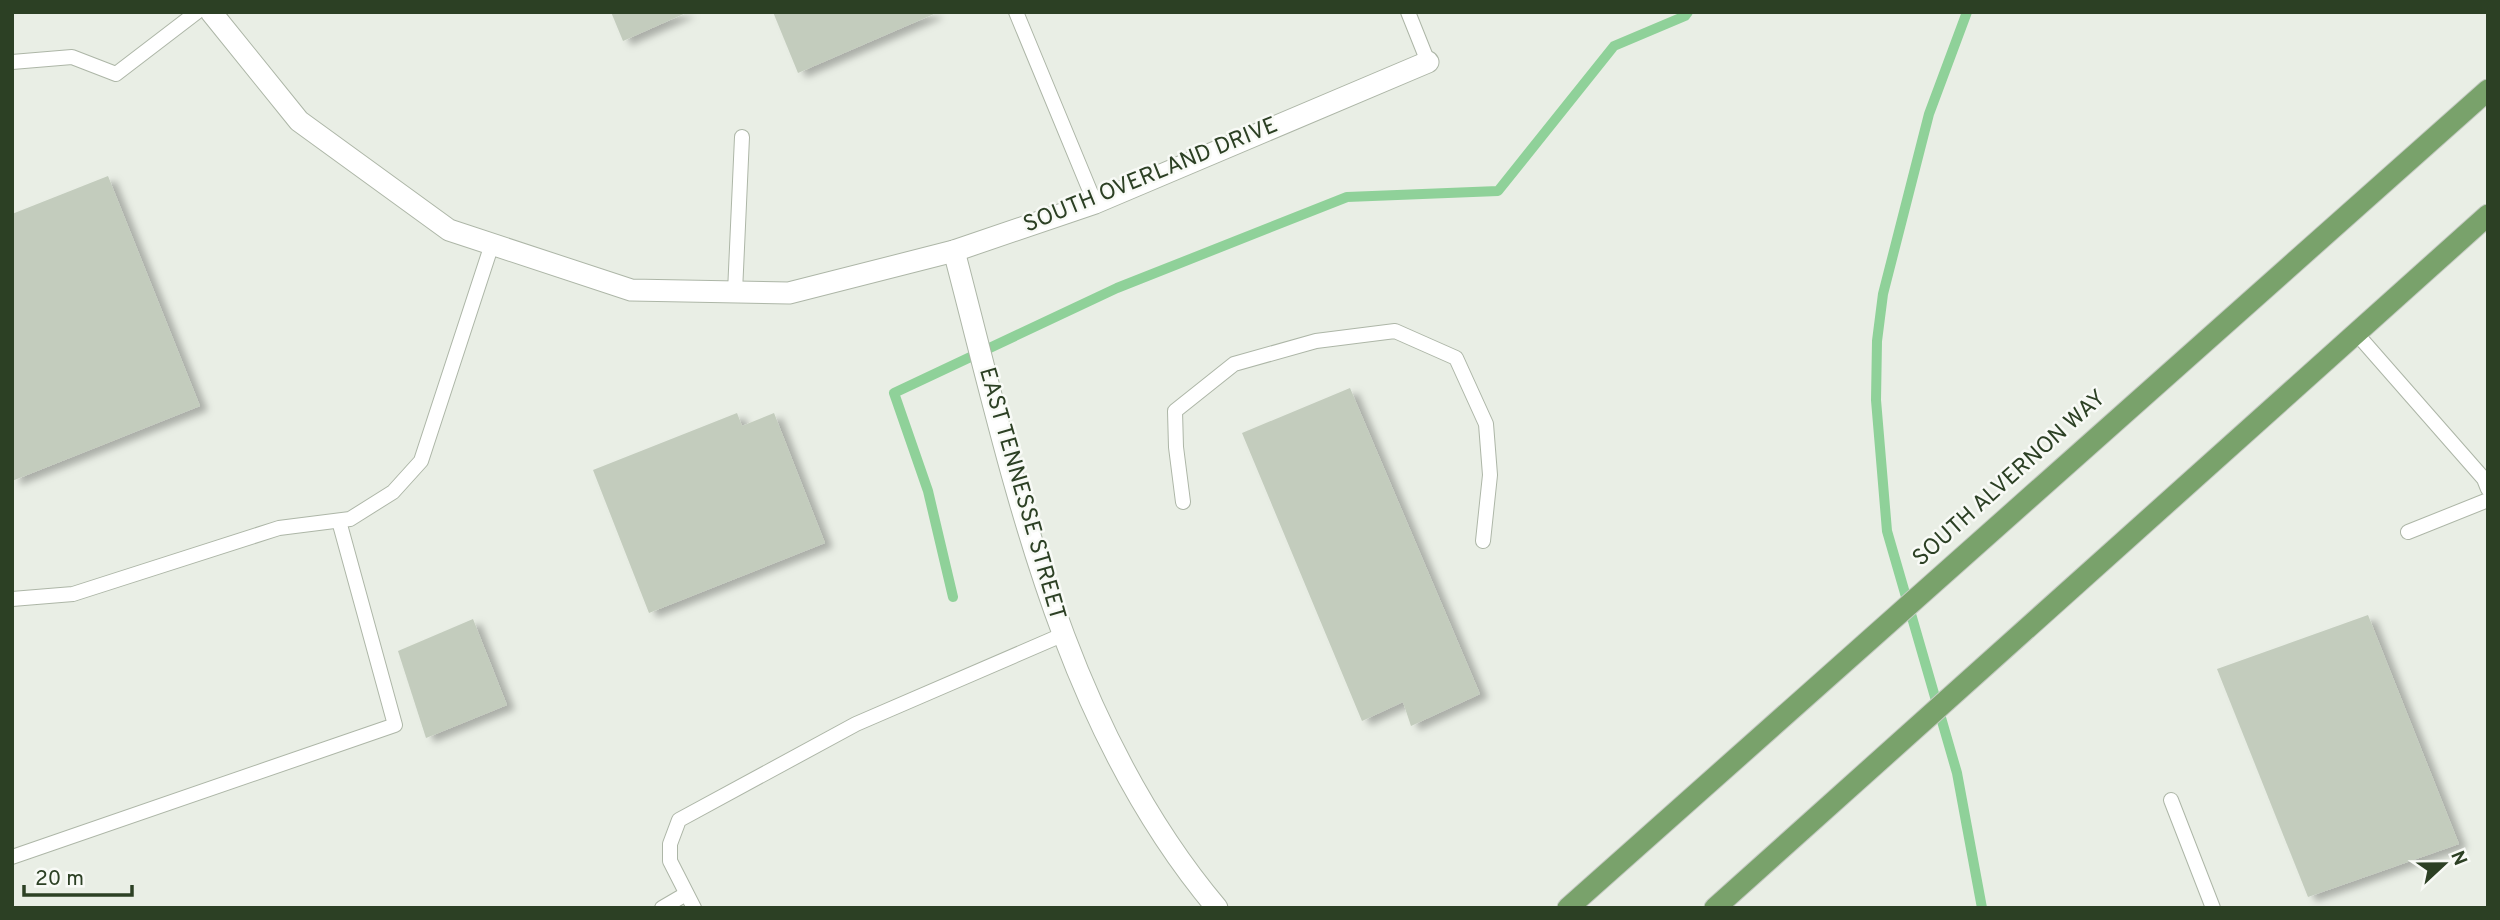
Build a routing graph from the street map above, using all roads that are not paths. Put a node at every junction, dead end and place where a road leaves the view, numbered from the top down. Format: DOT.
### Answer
graph roads {
  1 [pos="197,12"];
  2 [pos="211,12"];
  3 [pos="1016,12"];
  4 [pos="1408,12"];
  5 [pos="12,61"];
  6 [pos="1427,62"];
  7 [pos="2488,90"];
  8 [pos="742,137"];
  9 [pos="1095,203"];
  10 [pos="2488,215"];
  11 [pos="492,244"];
  12 [pos="954,251"];
  13 [pos="735,292"];
  14 [pos="2356,333"];
  15 [pos="2488,489"];
  16 [pos="2488,500"];
  17 [pos="1184,502"];
  18 [pos="340,521"];
  19 [pos="2408,532"];
  20 [pos="1483,541"];
  21 [pos="12,599"];
  22 [pos="1062,635"];
  23 [pos="2171,800"];
  24 [pos="12,857"];
  25 [pos="686,894"];
  26 [pos="663,908"];
  27 [pos="694,908"];
  28 [pos="1217,908"];
  29 [pos="1568,908"];
  30 [pos="1715,908"];
  31 [pos="2213,908"];
  1 -- 5 [label="lane"];
  2 -- 11 [label="street, SOUTH OVERLAND DRIVE"];
  3 -- 9 [label="lane"];
  4 -- 6 [label="lane"];
  6 -- 9 [label="street, SOUTH OVERLAND DRIVE"];
  7 -- 29 [label="main road, SOUTH ALVERNON WAY"];
  8 -- 13 [label="lane"];
  9 -- 12 [label="street, SOUTH OVERLAND DRIVE"];
  10 -- 14 [label="main road"];
  11 -- 13 [label="street, SOUTH OVERLAND DRIVE"];
  11 -- 18 [label="lane"];
  12 -- 13 [label="street, SOUTH OVERLAND DRIVE"];
  12 -- 22 [label="street, EAST TENNESSE STREET"];
  14 -- 15 [label="lane"];
  14 -- 30 [label="main road"];
  16 -- 19 [label="lane"];
  17 -- 20 [label="lane"];
  18 -- 21 [label="lane"];
  18 -- 24 [label="lane"];
  22 -- 25 [label="lane"];
  22 -- 28 [label="street, EAST TENNESSE STREET"];
  23 -- 31 [label="lane"];
  25 -- 26 [label="lane"];
  25 -- 27 [label="lane"];
}
